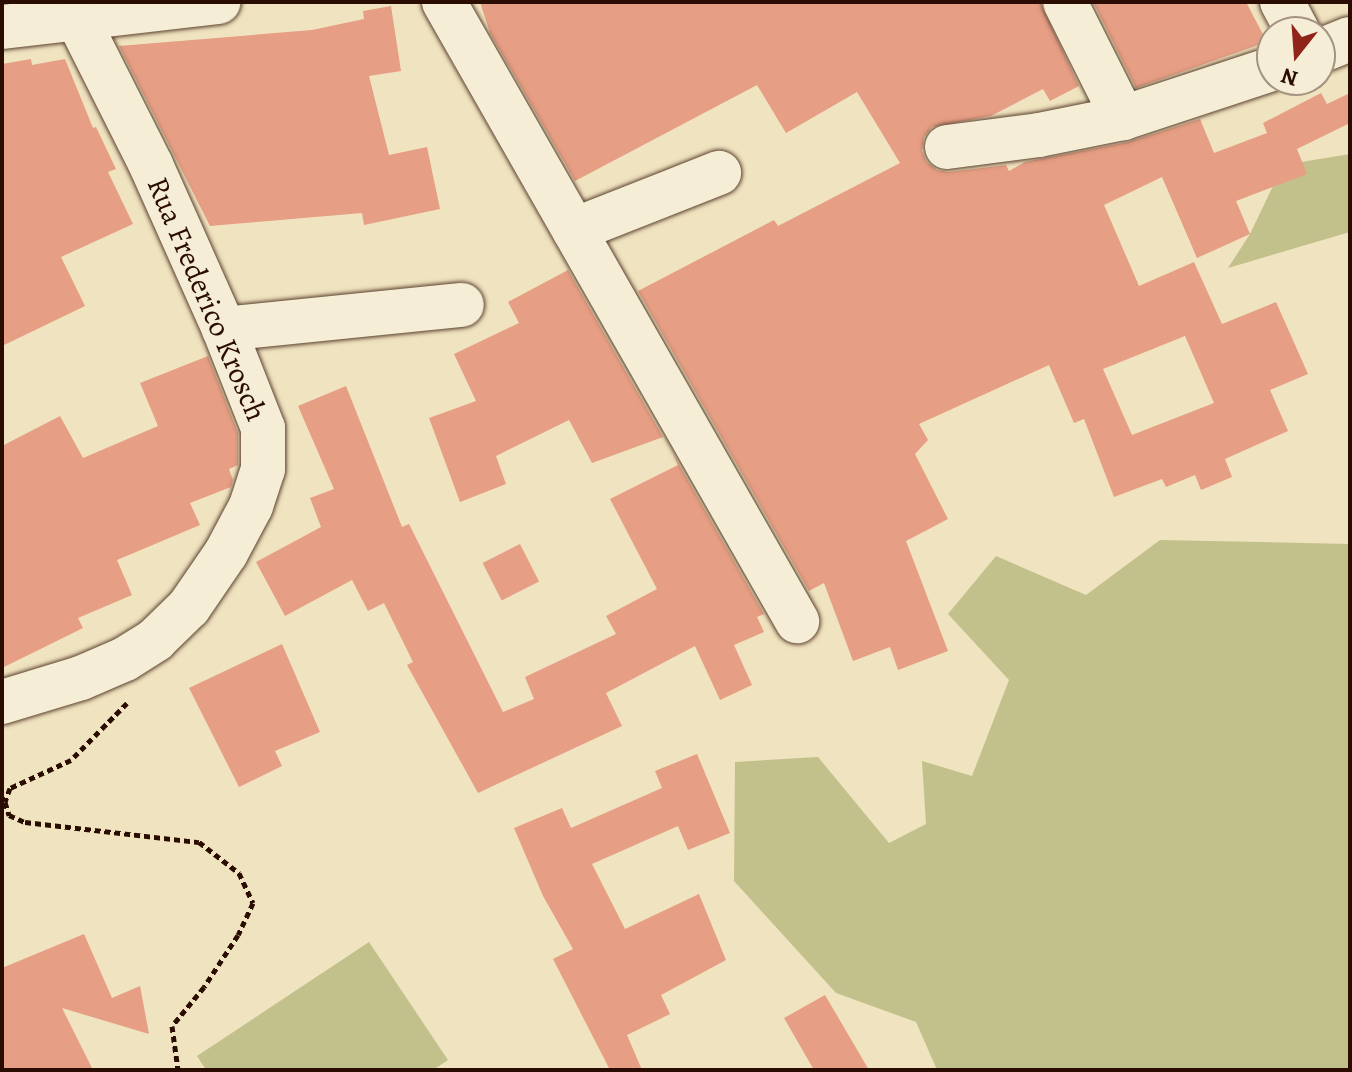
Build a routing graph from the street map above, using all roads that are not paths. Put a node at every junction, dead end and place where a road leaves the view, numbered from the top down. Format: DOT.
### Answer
graph roads {
  1 [pos="219,2"];
  2 [pos="444,2"];
  3 [pos="1065,2"];
  4 [pos="76,16"];
  5 [pos="2,27"];
  6 [pos="1256,74"];
  7 [pos="1123,118"];
  8 [pos="947,147"];
  9 [pos="719,173"];
  10 [pos="574,230"];
  11 [pos="462,305"];
  12 [pos="224,329"];
  13 [pos="797,621"];
  14 [pos="2,702"];
  1 -- 4 [label="street"];
  2 -- 10 [label="street"];
  3 -- 7 [label="street"];
  4 -- 5 [label="street"];
  4 -- 12 [label="street, Rua Frederico Krosch"];
  6 -- 7 [label="street"];
  7 -- 8 [label="street"];
  9 -- 10 [label="street"];
  10 -- 13 [label="street"];
  11 -- 12 [label="street"];
  12 -- 14 [label="street, Rua Frederico Krosch"];
}
